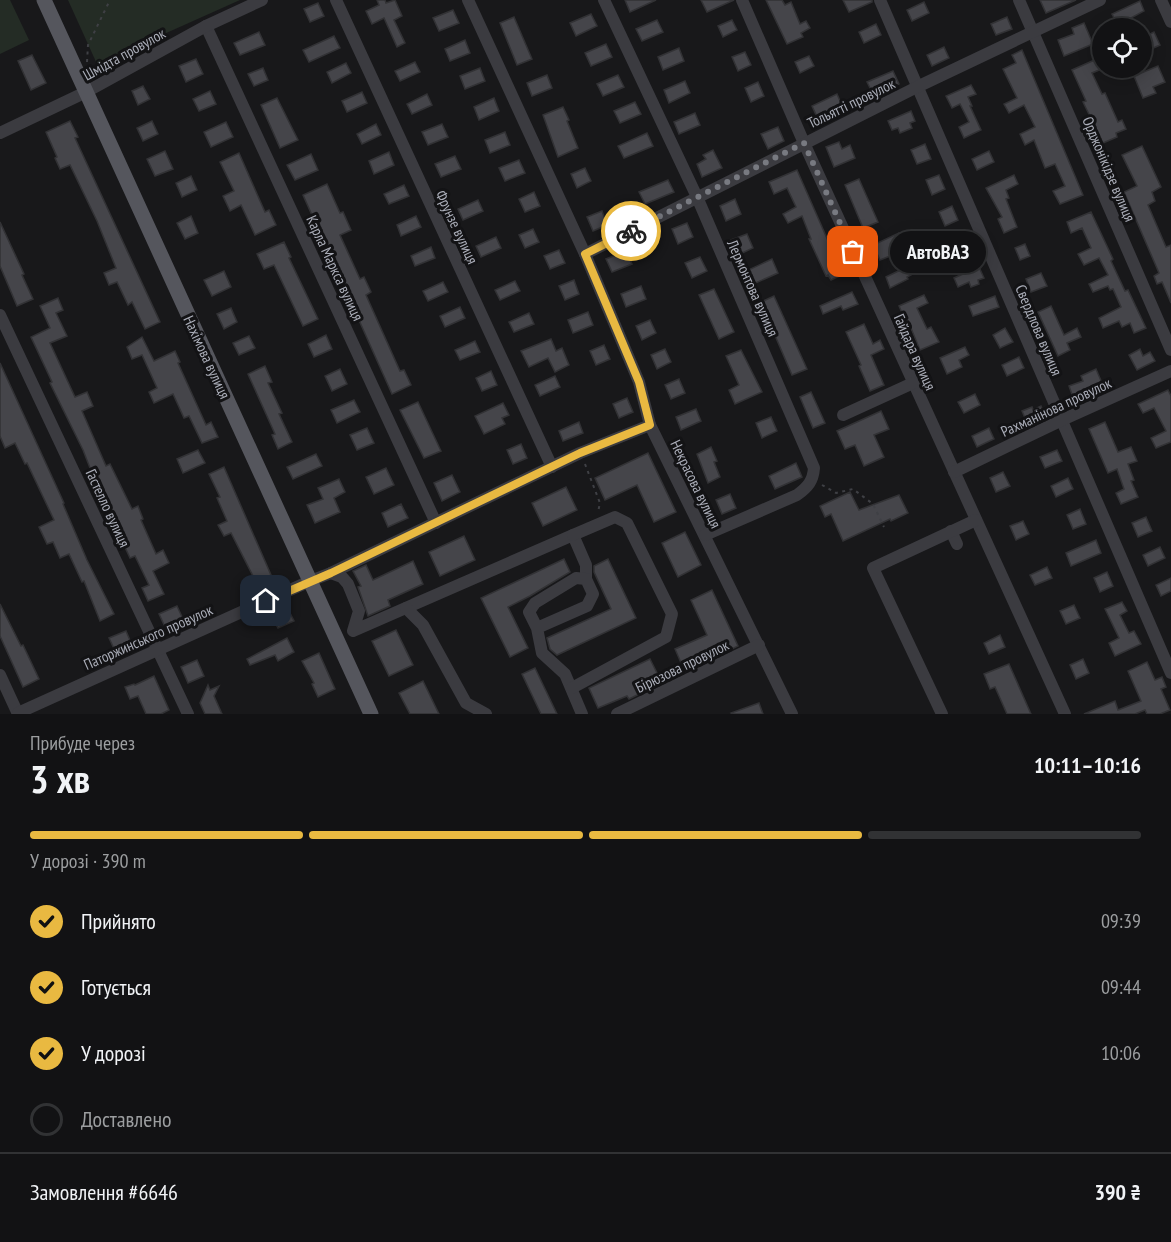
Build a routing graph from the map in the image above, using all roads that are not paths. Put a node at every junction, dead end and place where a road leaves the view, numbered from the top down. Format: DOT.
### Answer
graph roads {
  1 [pos="44,0"];
  2 [pos="262,0"];
  3 [pos="336,0"];
  4 [pos="468,0"];
  5 [pos="604,0"];
  6 [pos="742,0"];
  7 [pos="880,0"];
  8 [pos="1019,0"];
  9 [pos="1100,0"];
  10 [pos="1161,0"];
  11 [pos="1171,22"];
  12 [pos="206,27"];
  13 [pos="1033,33"];
  14 [pos="917,87"];
  15 [pos="86,92"];
  16 [pos="0,133"];
  17 [pos="804,143"];
  18 [pos="697,197"];
  19 [pos="585,254"];
  20 [pos="0,315"];
  21 [pos="1171,350"];
  22 [pos="1171,371"];
  23 [pos="913,383"];
  24 [pos="843,415"];
  25 [pos="1062,420"];
  26 [pos="650,425"];
  27 [pos="552,467"];
  28 [pos="954,472"];
  29 [pos="975,520"];
  30 [pos="436,523"];
  31 [pos="951,531"];
  32 [pos="573,535"];
  33 [pos="705,536"];
  34 [pos="957,544"];
  35 [pos="331,573"];
  36 [pos="586,579"];
  37 [pos="310,581"];
  38 [pos="406,608"];
  39 [pos="537,628"];
  40 [pos="353,632"];
  41 [pos="338,642"];
  42 [pos="759,645"];
  43 [pos="157,649"];
  44 [pos="1171,673"];
  45 [pos="0,675"];
  46 [pos="572,688"];
  47 [pos="18,713"];
  48 [pos="188,714"];
  49 [pos="371,714"];
  50 [pos="486,714"];
  51 [pos="582,714"];
  52 [pos="617,714"];
  53 [pos="792,714"];
  54 [pos="942,714"];
  55 [pos="1065,714"];
  1 -- 15 [label="main road, Нахімова вулиця"];
  2 -- 12 [label="street, Шмідта провулок"];
  3 -- 27 [label="street, Фрунзе вулиця"];
  4 -- 19 [label="street, Некрасова вулиця"];
  5 -- 18 [label="street, Лермонтова вулиця"];
  6 -- 17 [label="street, Гайдара вулиця"];
  7 -- 14 [label="street, Свердлова вулиця"];
  8 -- 13 [label="street, Орджонікідзе вулиця"];
  9 -- 13 [label="street, Тольятті провулок"];
  10 -- 11 [label="street"];
  12 -- 15 [label="street, Шмідта провулок"];
  12 -- 30 [label="street, Карла Маркса вулиця"];
  13 -- 14 [label="street, Тольятті провулок"];
  13 -- 21 [label="street, Орджонікідзе вулиця"];
  14 -- 17 [label="street, Тольятті провулок"];
  14 -- 25 [label="street, Свердлова вулиця"];
  15 -- 16 [label="street, Шмідта провулок"];
  15 -- 37 [label="main road, Нахімова вулиця"];
  17 -- 18 [label="street, Тольятті провулок"];
  17 -- 23 [label="street, Гайдара вулиця"];
  18 -- 19 [label="street, Тольятті провулок"];
  18 -- 33 [label="street, Лермонтова вулиця"];
  19 -- 26 [label="street, Некрасова вулиця"];
  20 -- 43 [label="street, Гастелло вулиця"];
  22 -- 25 [label="street, Рахманінова провулок"];
  23 -- 24 [label="street"];
  23 -- 28 [label="street, Гайдара вулиця"];
  25 -- 28 [label="street, Рахманінова провулок"];
  25 -- 44 [label="street, Свердлова вулиця"];
  26 -- 27 [label="street, Паторжинського провулок"];
  26 -- 33 [label="street, Некрасова вулиця"];
  27 -- 30 [label="street, Паторжинського провулок"];
  28 -- 29 [label="street, Гайдара вулиця"];
  29 -- 31 [label="street"];
  29 -- 55 [label="street, Гайдара вулиця"];
  30 -- 35 [label="street, Паторжинського провулок"];
  31 -- 34 [label="street"];
  31 -- 54 [label="street"];
  32 -- 36 [label="street"];
  32 -- 38 [label="street"];
  32 -- 46 [label="street"];
  33 -- 42 [label="street, Некрасова вулиця"];
  35 -- 37 [label="street, Паторжинського провулок"];
  35 -- 40 [label="street"];
  36 -- 39 [label="street"];
  36 -- 39 [label="street"];
  37 -- 41 [label="main road, Нахімова вулиця"];
  37 -- 43 [label="street, Паторжинського провулок"];
  38 -- 40 [label="street"];
  38 -- 50 [label="street"];
  39 -- 46 [label="street"];
  40 -- 41 [label="street"];
  41 -- 49 [label="main road, Нахімова вулиця"];
  42 -- 52 [label="street, Бірюзова провулок"];
  42 -- 53 [label="street, Некрасова вулиця"];
  43 -- 47 [label="street, Паторжинського провулок"];
  43 -- 48 [label="street, Гастелло вулиця"];
  45 -- 47 [label="street"];
  46 -- 51 [label="street"];
}
